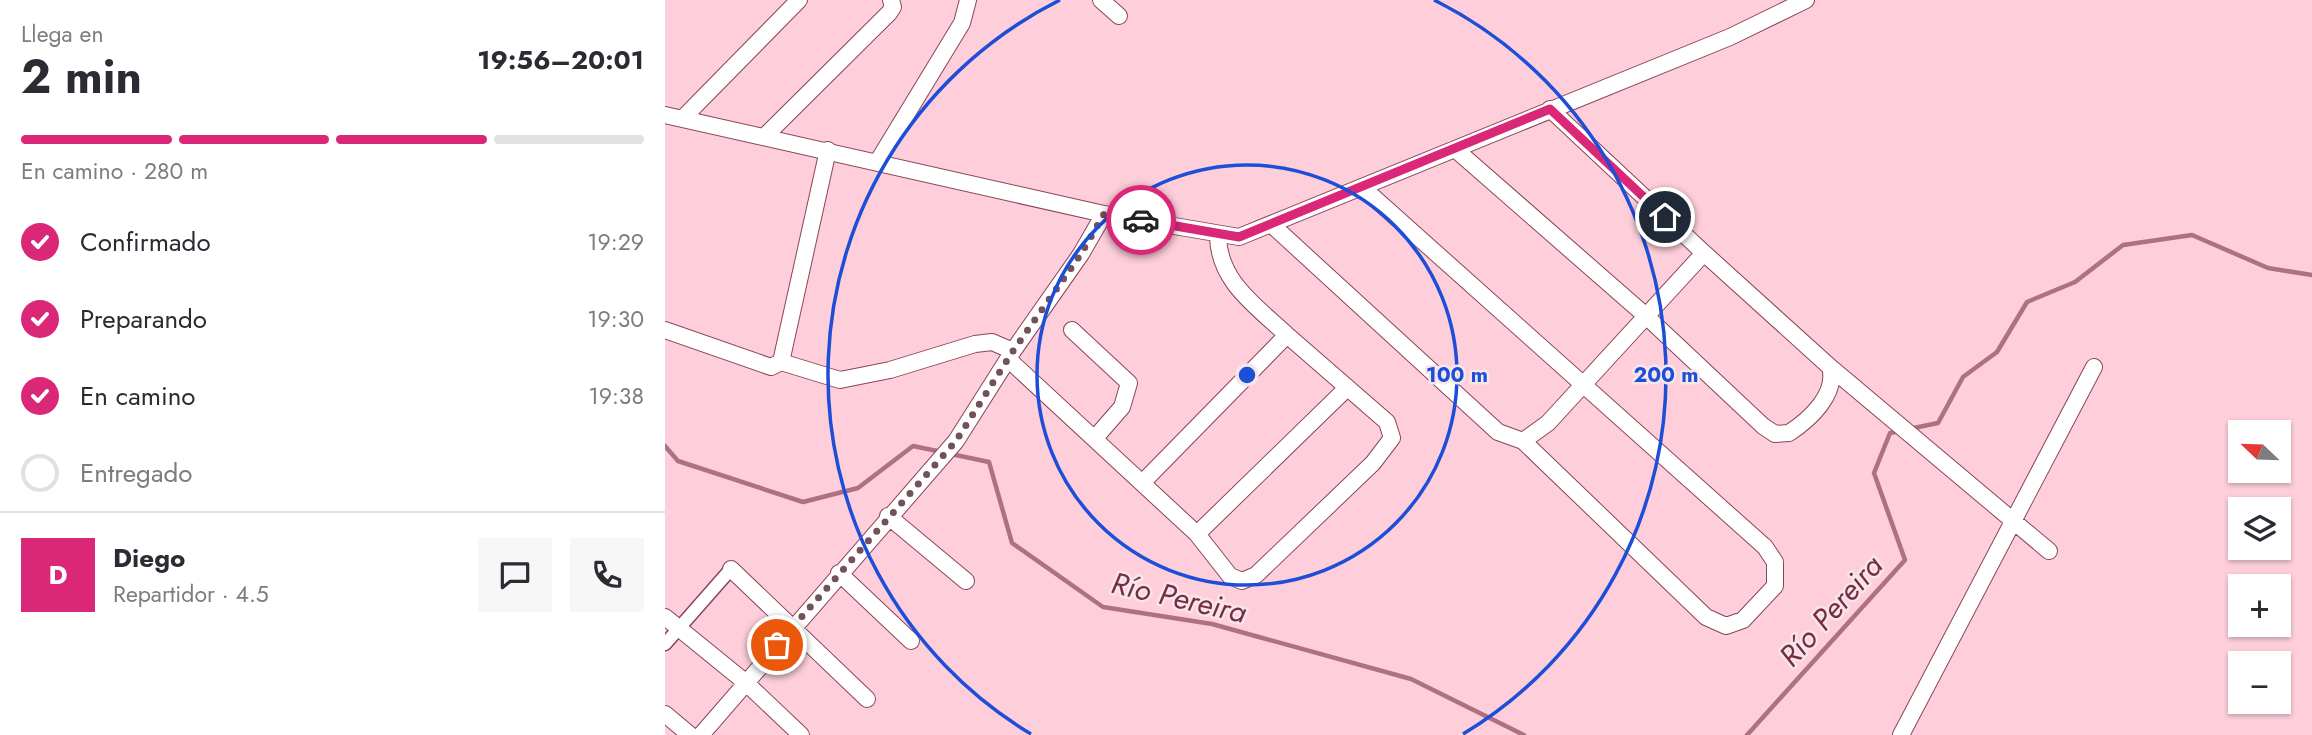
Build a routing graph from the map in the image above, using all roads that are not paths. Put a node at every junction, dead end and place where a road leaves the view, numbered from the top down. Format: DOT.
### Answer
graph roads {
  1 [pos="799,0"];
  2 [pos="891,0"];
  3 [pos="968,0"];
  4 [pos="1101,0"];
  5 [pos="1807,0"];
  6 [pos="1119,16"];
  7 [pos="1550,109"];
  8 [pos="665,115"];
  9 [pos="683,118"];
  10 [pos="765,136"];
  11 [pos="1455,149"];
  12 [pos="828,150"];
  13 [pos="878,161"];
  14 [pos="1362,187"];
  15 [pos="1104,214"];
  16 [pos="1272,225"];
  17 [pos="1218,235"];
  18 [pos="1704,253"];
  19 [pos="1646,317"];
  20 [pos="665,330"];
  21 [pos="1072,330"];
  22 [pos="1287,335"];
  23 [pos="1010,355"];
  24 [pos="781,362"];
  25 [pos="1830,367"];
  26 [pos="2094,367"];
  27 [pos="1581,383"];
  28 [pos="1347,388"];
  29 [pos="1095,438"];
  30 [pos="1523,441"];
  31 [pos="1142,483"];
  32 [pos="888,516"];
  33 [pos="2014,521"];
  34 [pos="1196,534"];
  35 [pos="2049,551"];
  36 [pos="731,569"];
  37 [pos="839,573"];
  38 [pos="966,581"];
  39 [pos="665,617"];
  40 [pos="793,627"];
  41 [pos="679,628"];
  42 [pos="911,641"];
  43 [pos="665,644"];
  44 [pos="745,682"];
  45 [pos="867,699"];
  46 [pos="665,714"];
  47 [pos="690,735"];
  48 [pos="701,735"];
  49 [pos="801,735"];
  50 [pos="1901,735"];
  1 -- 9 [label="street"];
  2 -- 10 [label="street"];
  3 -- 13 [label="street"];
  4 -- 6 [label="street"];
  5 -- 7 [label="street"];
  7 -- 11 [label="street"];
  7 -- 18 [label="street"];
  8 -- 9 [label="street"];
  9 -- 10 [label="street"];
  10 -- 12 [label="street"];
  11 -- 14 [label="street"];
  11 -- 19 [label="street"];
  12 -- 13 [label="street"];
  12 -- 24 [label="street"];
  13 -- 15 [label="street"];
  14 -- 16 [label="street"];
  14 -- 27 [label="street"];
  15 -- 17 [label="street"];
  15 -- 23 [label="street"];
  16 -- 17 [label="street"];
  16 -- 30 [label="street"];
  17 -- 22 [label="street"];
  18 -- 19 [label="street"];
  18 -- 25 [label="street"];
  19 -- 25 [label="street"];
  19 -- 27 [label="street"];
  20 -- 24 [label="street"];
  21 -- 29 [label="street"];
  22 -- 28 [label="street"];
  22 -- 31 [label="street"];
  23 -- 24 [label="street"];
  23 -- 29 [label="street"];
  23 -- 32 [label="street"];
  25 -- 33 [label="street"];
  26 -- 33 [label="street"];
  27 -- 30 [label="street"];
  27 -- 30 [label="street"];
  28 -- 34 [label="street"];
  28 -- 34 [label="street"];
  29 -- 31 [label="street"];
  31 -- 34 [label="street"];
  32 -- 37 [label="street"];
  32 -- 38 [label="street"];
  33 -- 35 [label="street"];
  33 -- 50 [label="street"];
  36 -- 40 [label="street"];
  36 -- 41 [label="street"];
  37 -- 40 [label="street"];
  37 -- 42 [label="street"];
  39 -- 41 [label="street"];
  40 -- 44 [label="street"];
  40 -- 45 [label="street"];
  41 -- 43 [label="street"];
  41 -- 44 [label="street"];
  44 -- 48 [label="street"];
  44 -- 49 [label="street"];
  46 -- 47 [label="street"];
}
